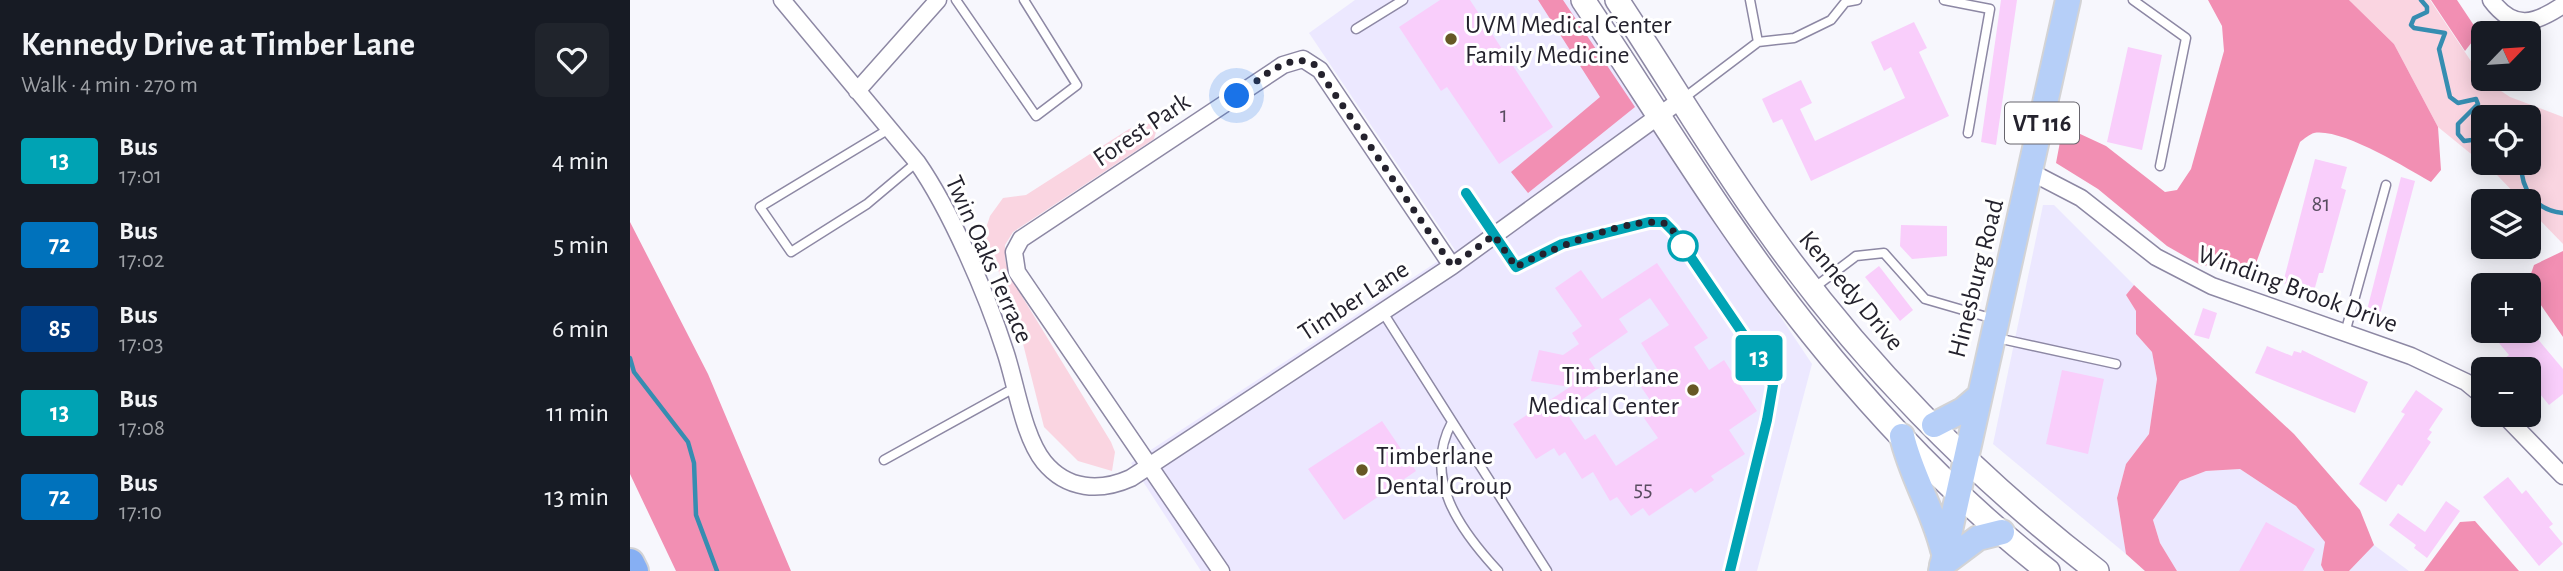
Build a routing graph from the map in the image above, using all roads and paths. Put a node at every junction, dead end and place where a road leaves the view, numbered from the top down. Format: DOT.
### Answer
graph roads {
  1 [pos="782,0"];
  2 [pos="938,0"];
  3 [pos="956,0"];
  4 [pos="1024,0"];
  5 [pos="1403,0"];
  6 [pos="1583,0"];
  7 [pos="1617,0"];
  8 [pos="1750,0"];
  9 [pos="1857,0"];
  10 [pos="1944,0"];
  11 [pos="2068,0"];
  12 [pos="2133,0"];
  13 [pos="2491,0"];
  14 [pos="1847,1"];
  15 [pos="2563,5"];
  16 [pos="1356,29"];
  17 [pos="1758,42"];
  18 [pos="858,91"];
  19 [pos="1682,99"];
  20 [pos="1660,115"];
  21 [pos="889,129"];
  22 [pos="1968,133"];
  23 [pos="917,162"];
  24 [pos="2160,166"];
  25 [pos="2031,172"];
  26 [pos="2386,185"];
  27 [pos="1466,193"];
  28 [pos="1494,235"];
  29 [pos="1452,266"];
  30 [pos="1813,289"];
  31 [pos="1382,312"];
  32 [pos="1993,328"];
  33 [pos="2345,333"];
  34 [pos="2116,364"];
  35 [pos="2471,386"];
  36 [pos="1016,387"];
  37 [pos="1977,398"];
  38 [pos="1452,422"];
  39 [pos="1934,425"];
  40 [pos="2516,427"];
  41 [pos="1902,436"];
  42 [pos="1965,455"];
  43 [pos="884,460"];
  44 [pos="1151,465"];
  45 [pos="2563,476"];
  46 [pos="1958,491"];
  47 [pos="2002,532"];
  48 [pos="630,563"];
  49 [pos="1943,564"];
  50 [pos="634,571"];
  51 [pos="1222,571"];
  52 [pos="1498,571"];
  53 [pos="1547,571"];
  54 [pos="1730,571"];
  55 [pos="2048,571"];
  56 [pos="2097,571"];
  1 -- 18 [label="street, Twin Oaks Terrace"];
  2 -- 18 [label="street"];
  3 -- 4 [label="lane"];
  5 -- 16 [label="lane"];
  6 -- 20 [label="main road, Kennedy Drive"];
  7 -- 19 [label="main road, Kennedy Drive"];
  8 -- 17 [label="lane"];
  9 -- 14 [label="lane"];
  10 -- 22 [label="lane"];
  11 -- 25 [label="main road, Hinesburg Road / VT 116"];
  12 -- 24 [label="lane"];
  13 -- 15 [label="street"];
  14 -- 17 [label="lane"];
  17 -- 19 [label="lane"];
  18 -- 21 [label="street, Twin Oaks Terrace"];
  19 -- 20 [label="street, Timber Lane"];
  19 -- 30 [label="main road, Kennedy Drive"];
  20 -- 28 [label="street, Timber Lane"];
  20 -- 41 [label="main road, Kennedy Drive"];
  21 -- 23 [label="street, Twin Oaks Terrace"];
  21 -- 23 [label="lane"];
  23 -- 36 [label="street, Twin Oaks Terrace"];
  25 -- 32 [label="main road, Hinesburg Road / VT 116"];
  25 -- 33 [label="street, Winding Brook Drive"];
  26 -- 33 [label="lane"];
  27 -- 28 [label="lane"];
  28 -- 29 [label="street, Timber Lane"];
  28 -- 54 [label="lane"];
  29 -- 31 [label="street, Timber Lane"];
  29 -- 44 [label="street, Forest Park"];
  30 -- 32 [label="lane"];
  30 -- 39 [label="main road, Kennedy Drive"];
  31 -- 38 [label="lane"];
  31 -- 44 [label="street, Timber Lane"];
  32 -- 34 [label="lane"];
  32 -- 37 [label="main road, Hinesburg Road / VT 116"];
  33 -- 35 [label="street, Winding Brook Drive"];
  36 -- 43 [label="lane"];
  36 -- 44 [label="street, Twin Oaks Terrace"];
  37 -- 39 [label="main road"];
  37 -- 42 [label="main road, Hinesburg Road / VT 116"];
  38 -- 52 [label="lane"];
  38 -- 53 [label="lane"];
  39 -- 42 [label="main road, Kennedy Drive"];
  40 -- 45 [label="street"];
  41 -- 46 [label="main road, Kennedy Drive"];
  41 -- 49 [label="main road"];
  42 -- 46 [label="main road, Hinesburg Road / VT 116"];
  42 -- 56 [label="main road, Kennedy Drive"];
  44 -- 51 [label="street"];
  46 -- 47 [label="main road, Kennedy Drive"];
  46 -- 49 [label="main road, Hinesburg Road / VT 116"];
  47 -- 49 [label="main road"];
  47 -- 55 [label="main road, Kennedy Drive"];
  48 -- 50 [label="highway"];
}
